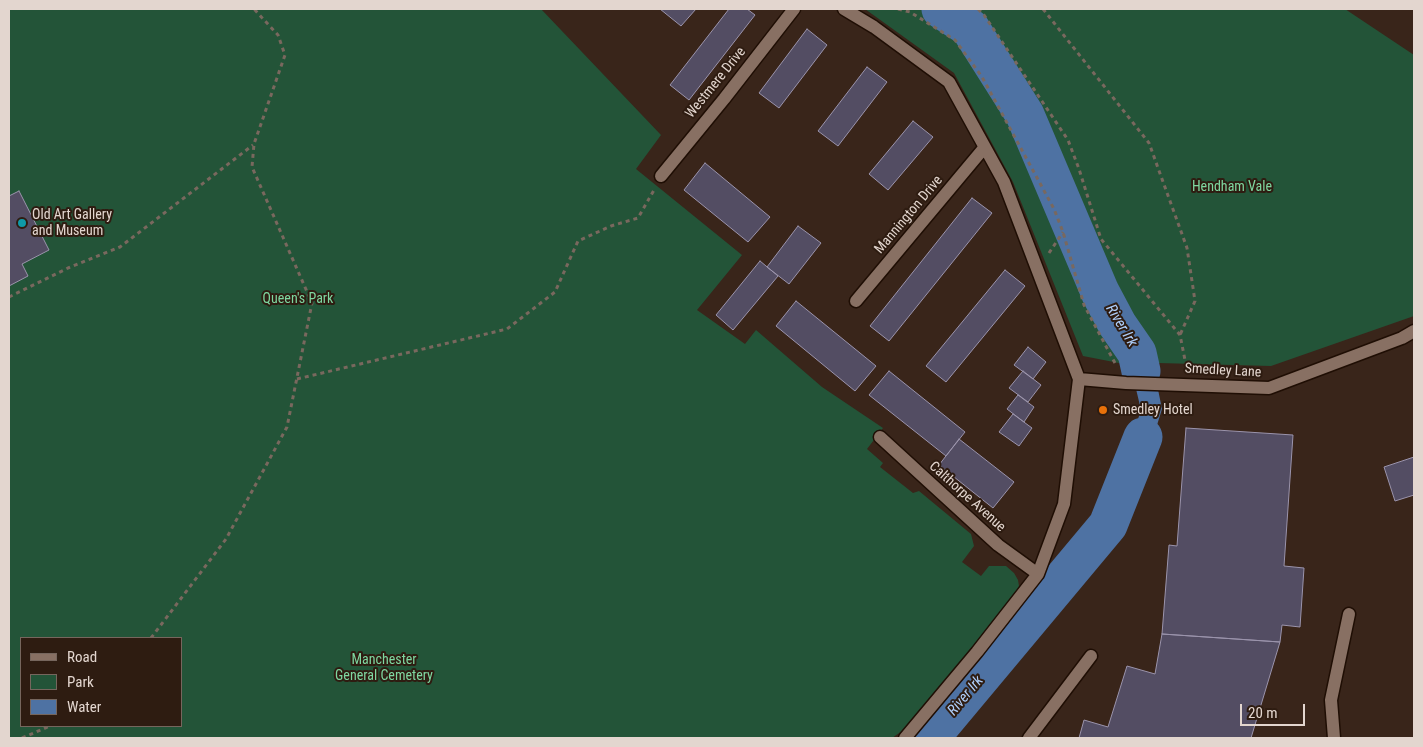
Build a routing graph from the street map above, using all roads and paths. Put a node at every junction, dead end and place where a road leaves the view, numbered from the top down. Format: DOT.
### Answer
graph roads {
  1 [pos="254,9"];
  2 [pos="794,9"];
  3 [pos="844,9"];
  4 [pos="898,9"];
  5 [pos="978,9"];
  6 [pos="1043,9"];
  7 [pos="254,144"];
  8 [pos="984,148"];
  9 [pos="661,176"];
  10 [pos="9,297"];
  11 [pos="856,301"];
  12 [pos="1414,331"];
  13 [pos="1180,335"];
  14 [pos="297,379"];
  15 [pos="1079,379"];
  16 [pos="1126,383"];
  17 [pos="1190,385"];
  18 [pos="880,437"];
  19 [pos="1038,574"];
  20 [pos="1349,614"];
  21 [pos="152,637"];
  22 [pos="1091,656"];
  23 [pos="48,727"];
  24 [pos="22,738"];
  25 [pos="905,738"];
  26 [pos="1029,738"];
  27 [pos="1334,738"];
  1 -- 7 [label="path"];
  2 -- 9 [label="street, Westmere Drive"];
  3 -- 8 [label="street"];
  4 -- 16 [label="path"];
  5 -- 13 [label="path"];
  6 -- 13 [label="path"];
  7 -- 10 [label="path"];
  7 -- 14 [label="path"];
  8 -- 11 [label="street, Mannington Drive"];
  8 -- 15 [label="street"];
  9 -- 14 [label="path"];
  12 -- 17 [label="street, Smedley Lane"];
  13 -- 17 [label="path"];
  14 -- 21 [label="path"];
  15 -- 16 [label="street, Smedley Lane"];
  15 -- 19 [label="street"];
  16 -- 17 [label="street, Smedley Lane"];
  18 -- 19 [label="street, Calthorpe Avenue"];
  19 -- 25 [label="street"];
  20 -- 27 [label="street"];
  22 -- 26 [label="street"];
  23 -- 24 [label="path"];
}
